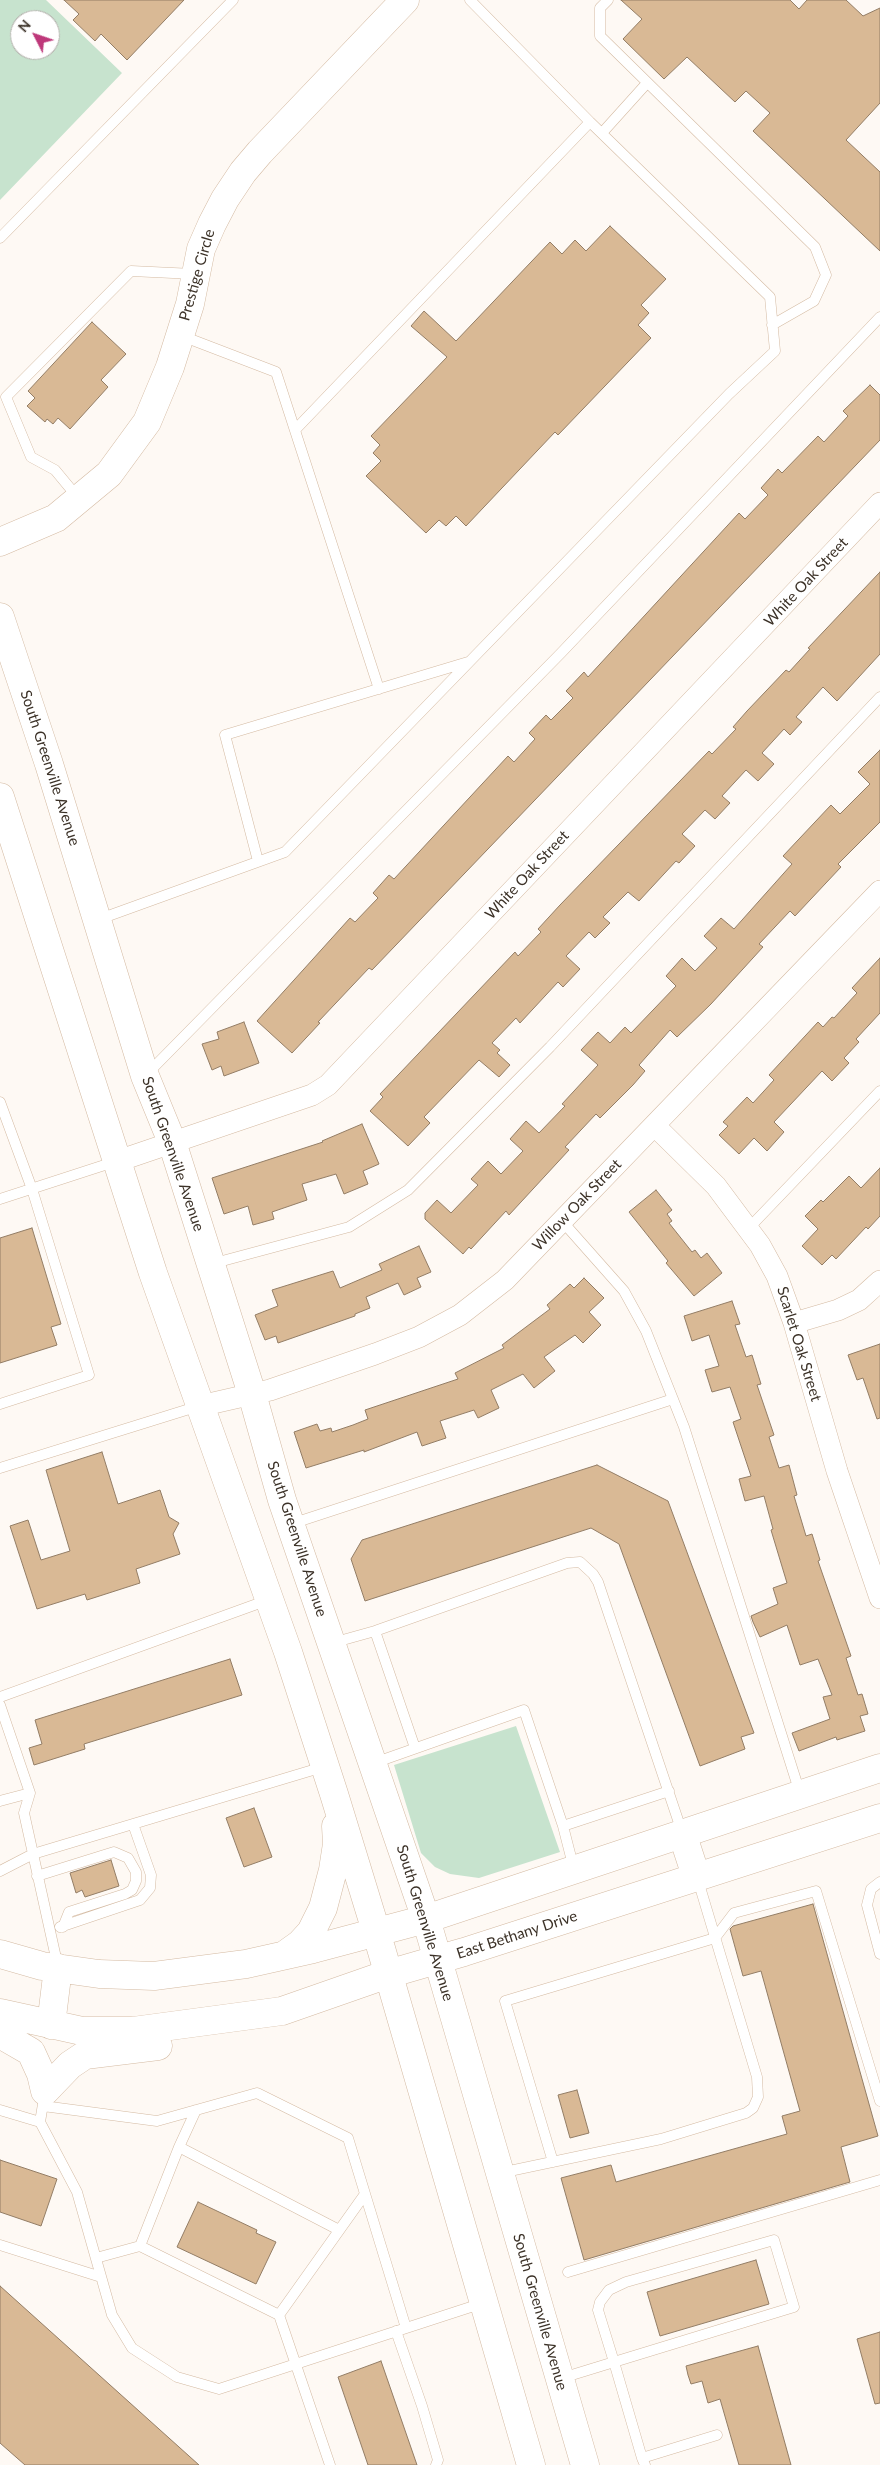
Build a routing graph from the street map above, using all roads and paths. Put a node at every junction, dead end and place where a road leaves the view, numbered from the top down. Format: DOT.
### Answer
graph roads {
  1 [pos="233,0"];
  2 [pos="405,0"];
  3 [pos="470,0"];
  4 [pos="608,0"];
  5 [pos="647,83"];
  6 [pos="590,122"];
  7 [pos="602,133"];
  8 [pos="0,238"];
  9 [pos="197,275"];
  10 [pos="880,318"];
  11 [pos="772,325"];
  12 [pos="180,336"];
  13 [pos="295,430"];
  14 [pos="79,499"];
  15 [pos="880,503"];
  16 [pos="0,542"];
  17 [pos="0,616"];
  18 [pos="470,661"];
  19 [pos="379,688"];
  20 [pos="880,697"];
  21 [pos="0,797"];
  22 [pos="258,862"];
  23 [pos="880,891"];
  24 [pos="97,920"];
  25 [pos="145,1076"];
  26 [pos="880,1091"];
  27 [pos="0,1102"];
  28 [pos="655,1126"];
  29 [pos="172,1142"];
  30 [pos="118,1161"];
  31 [pos="32,1189"];
  32 [pos="0,1199"];
  33 [pos="562,1221"];
  34 [pos="748,1229"];
  35 [pos="210,1265"];
  36 [pos="880,1281"];
  37 [pos="794,1322"];
  38 [pos="252,1394"];
  39 [pos="673,1399"];
  40 [pos="0,1404"];
  41 [pos="200,1406"];
  42 [pos="0,1468"];
  43 [pos="290,1524"];
  44 [pos="880,1598"];
  45 [pos="268,1600"];
  46 [pos="375,1631"];
  47 [pos="331,1644"];
  48 [pos="0,1697"];
  49 [pos="0,1705"];
  50 [pos="415,1748"];
  51 [pos="373,1763"];
  52 [pos="324,1766"];
  53 [pos="880,1768"];
  54 [pos="669,1791"];
  55 [pos="30,1793"];
  56 [pos="334,1794"];
  57 [pos="800,1794"];
  58 [pos="0,1801"];
  59 [pos="880,1818"];
  60 [pos="133,1824"];
  61 [pos="563,1826"];
  62 [pos="682,1833"];
  63 [pos="33,1854"];
  64 [pos="575,1870"];
  65 [pos="0,1871"];
  66 [pos="37,1876"];
  67 [pos="696,1876"];
  68 [pos="880,1882"];
  69 [pos="426,1919"];
  70 [pos="63,1927"];
  71 [pos="50,1930"];
  72 [pos="376,1931"];
  73 [pos="715,1938"];
  74 [pos="0,1954"];
  75 [pos="880,1954"];
  76 [pos="283,1956"];
  77 [pos="438,1960"];
  78 [pos="58,1968"];
  79 [pos="388,1974"];
  80 [pos="0,2013"];
  81 [pos="51,2025"];
  82 [pos="187,2025"];
  83 [pos="0,2034"];
  84 [pos="44,2099"];
  85 [pos="880,2101"];
  86 [pos="0,2110"];
  87 [pos="196,2110"];
  88 [pos="40,2122"];
  89 [pos="179,2147"];
  90 [pos="554,2162"];
  91 [pos="500,2174"];
  92 [pos="880,2180"];
  93 [pos="365,2194"];
  94 [pos="339,2230"];
  95 [pos="0,2245"];
  96 [pos="140,2246"];
  97 [pos="96,2258"];
  98 [pos="568,2272"];
  99 [pos="101,2277"];
  100 [pos="484,2303"];
  101 [pos="279,2315"];
  102 [pos="401,2330"];
  103 [pos="614,2362"];
  104 [pos="294,2364"];
  105 [pos="560,2378"];
  106 [pos="717,2435"];
  107 [pos="643,2461"];
  108 [pos="330,2465"];
  109 [pos="436,2465"];
  110 [pos="531,2465"];
  111 [pos="585,2465"];
  1 -- 8 [label="lane"];
  2 -- 9 [label="main road, Prestige Circle"];
  3 -- 6 [label="lane"];
  4 -- 5 [label="lane"];
  5 -- 7 [label="lane"];
  5 -- 11 [label="lane"];
  6 -- 7 [label="lane"];
  6 -- 13 [label="lane"];
  7 -- 11 [label="lane"];
  9 -- 12 [label="main road, Prestige Circle"];
  9 -- 14 [label="lane"];
  10 -- 25 [label="lane"];
  11 -- 18 [label="lane"];
  12 -- 13 [label="lane"];
  12 -- 14 [label="main road, Prestige Circle"];
  13 -- 19 [label="lane"];
  14 -- 16 [label="main road, Prestige Circle"];
  15 -- 29 [label="street, White Oak Street"];
  17 -- 24 [label="main road, South Greenville Avenue"];
  18 -- 19 [label="lane"];
  18 -- 22 [label="lane"];
  19 -- 22 [label="lane"];
  20 -- 35 [label="lane"];
  21 -- 30 [label="main road"];
  22 -- 24 [label="lane"];
  23 -- 28 [label="street, Willow Oak Street"];
  24 -- 25 [label="main road, South Greenville Avenue"];
  25 -- 29 [label="main road, South Greenville Avenue"];
  26 -- 34 [label="lane"];
  27 -- 31 [label="lane"];
  28 -- 33 [label="street, Willow Oak Street"];
  28 -- 34 [label="street, Scarlet Oak Street"];
  29 -- 30 [label="street, White Oak Street"];
  29 -- 35 [label="main road, South Greenville Avenue"];
  30 -- 31 [label="lane"];
  30 -- 41 [label="main road"];
  31 -- 32 [label="lane"];
  31 -- 40 [label="lane"];
  33 -- 38 [label="street, Willow Oak Street"];
  33 -- 39 [label="lane"];
  34 -- 37 [label="street, Scarlet Oak Street"];
  35 -- 38 [label="main road, South Greenville Avenue"];
  36 -- 37 [label="street"];
  37 -- 44 [label="street, Scarlet Oak Street"];
  38 -- 41 [label="street, Willow Oak Street"];
  38 -- 43 [label="main road, South Greenville Avenue"];
  39 -- 43 [label="lane"];
  39 -- 57 [label="lane"];
  41 -- 42 [label="lane"];
  41 -- 45 [label="main road"];
  43 -- 47 [label="main road, South Greenville Avenue"];
  45 -- 48 [label="lane"];
  45 -- 52 [label="main road"];
  46 -- 47 [label="lane"];
  46 -- 50 [label="lane"];
  46 -- 54 [label="lane"];
  47 -- 51 [label="main road, South Greenville Avenue"];
  49 -- 55 [label="lane"];
  50 -- 51 [label="lane"];
  50 -- 61 [label="lane"];
  51 -- 69 [label="main road, South Greenville Avenue"];
  52 -- 56 [label="main road"];
  52 -- 60 [label="lane"];
  53 -- 57 [label="main road"];
  54 -- 61 [label="lane"];
  54 -- 62 [label="lane"];
  55 -- 58 [label="lane"];
  55 -- 63 [label="lane"];
  56 -- 72 [label="main road"];
  56 -- 76 [label="main road"];
  57 -- 62 [label="main road"];
  59 -- 67 [label="main road, East Bethany Drive"];
  60 -- 63 [label="lane"];
  60 -- 70 [label="lane"];
  61 -- 64 [label="lane"];
  62 -- 64 [label="main road"];
  62 -- 67 [label="main road"];
  63 -- 65 [label="lane"];
  63 -- 66 [label="lane"];
  64 -- 69 [label="main road"];
  66 -- 70 [label="lane"];
  66 -- 71 [label="lane"];
  67 -- 73 [label="lane"];
  67 -- 77 [label="main road, East Bethany Drive"];
  68 -- 75 [label="lane"];
  69 -- 72 [label="main road"];
  69 -- 77 [label="main road, South Greenville Avenue"];
  70 -- 71 [label="lane"];
  71 -- 78 [label="lane"];
  72 -- 76 [label="main road"];
  72 -- 79 [label="main road"];
  73 -- 85 [label="lane"];
  73 -- 90 [label="lane"];
  73 -- 90 [label="lane"];
  74 -- 78 [label="main road"];
  76 -- 78 [label="main road"];
  77 -- 79 [label="main road, East Bethany Drive"];
  77 -- 91 [label="main road, South Greenville Avenue"];
  78 -- 81 [label="main road"];
  79 -- 82 [label="main road, East Bethany Drive"];
  79 -- 100 [label="main road"];
  80 -- 81 [label="main road, East Bethany Drive"];
  81 -- 82 [label="main road, East Bethany Drive"];
  82 -- 84 [label="main road"];
  83 -- 84 [label="main road"];
  84 -- 87 [label="lane"];
  84 -- 88 [label="lane"];
  86 -- 88 [label="lane"];
  87 -- 89 [label="lane"];
  87 -- 93 [label="lane"];
  88 -- 97 [label="lane"];
  89 -- 94 [label="lane"];
  89 -- 96 [label="lane"];
  90 -- 91 [label="lane"];
  91 -- 105 [label="main road, South Greenville Avenue"];
  92 -- 98 [label="lane"];
  93 -- 94 [label="lane"];
  93 -- 102 [label="lane"];
  94 -- 101 [label="lane"];
  95 -- 99 [label="lane"];
  96 -- 97 [label="lane"];
  96 -- 101 [label="lane"];
  97 -- 99 [label="lane"];
  99 -- 104 [label="lane"];
  100 -- 102 [label="lane"];
  100 -- 110 [label="main road"];
  101 -- 104 [label="lane"];
  102 -- 104 [label="lane"];
  102 -- 109 [label="lane"];
  103 -- 103 [label="lane"];
  103 -- 105 [label="lane"];
  103 -- 107 [label="lane"];
  104 -- 108 [label="lane"];
  105 -- 111 [label="main road, South Greenville Avenue"];
  106 -- 107 [label="lane"];
}
